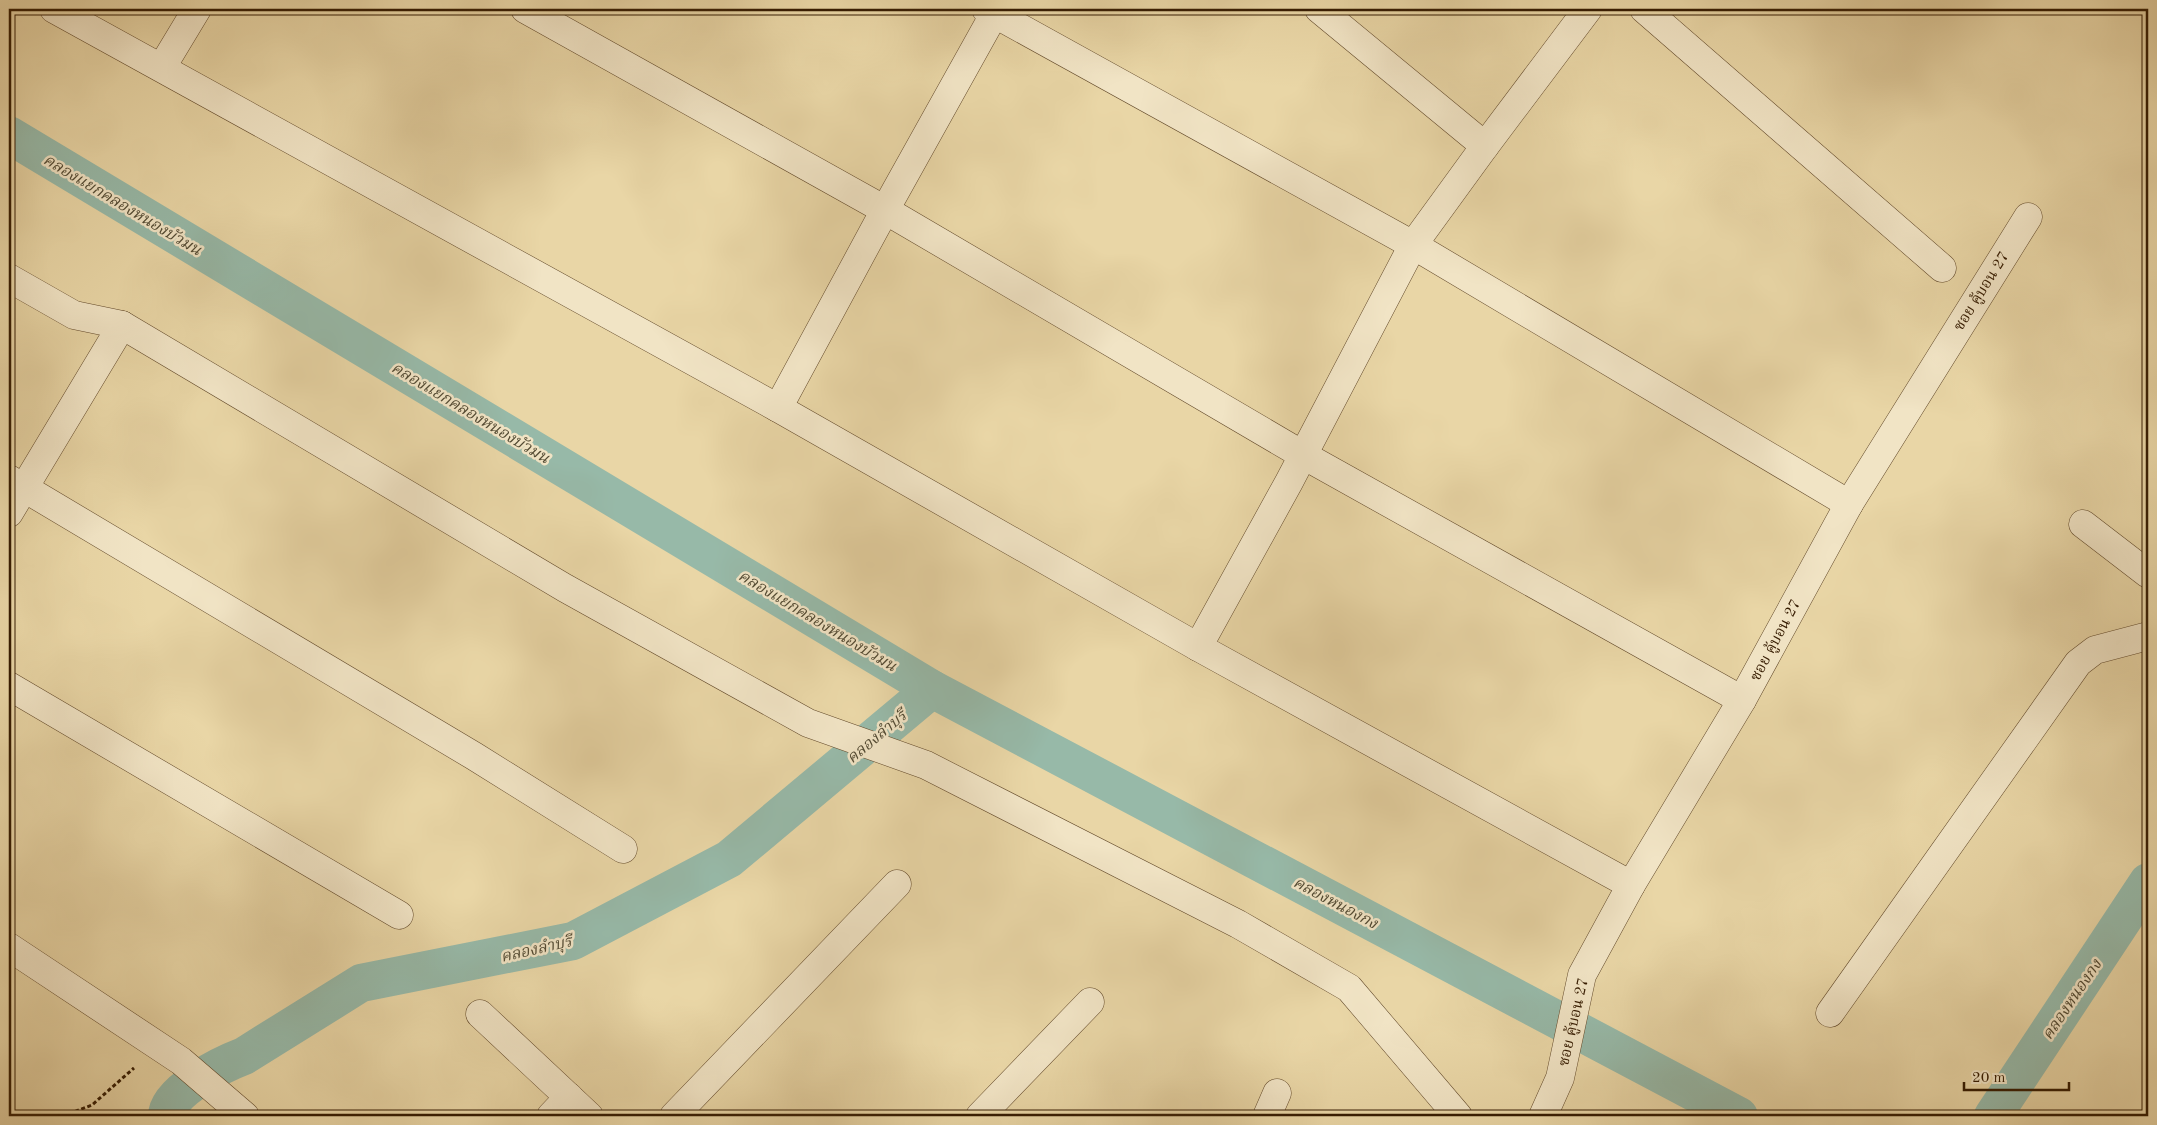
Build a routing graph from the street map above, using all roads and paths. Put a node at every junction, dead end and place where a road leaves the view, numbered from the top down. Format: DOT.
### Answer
graph roads {
  1 [pos="54,9"];
  2 [pos="197,9"];
  3 [pos="524,9"];
  4 [pos="1319,9"];
  5 [pos="1588,9"];
  6 [pos="1644,9"];
  7 [pos="992,10"];
  8 [pos="162,67"];
  9 [pos="1484,146"];
  10 [pos="885,210"];
  11 [pos="2028,217"];
  12 [pos="1413,245"];
  13 [pos="1942,268"];
  14 [pos="9,278"];
  15 [pos="122,325"];
  16 [pos="778,408"];
  17 [pos="1303,455"];
  18 [pos="16,483"];
  19 [pos="1849,504"];
  20 [pos="9,513"];
  21 [pos="2083,524"];
  22 [pos="2148,574"];
  23 [pos="2148,636"];
  24 [pos="1198,647"];
  25 [pos="9,686"];
  26 [pos="1742,700"];
  27 [pos="623,849"];
  28 [pos="897,884"];
  29 [pos="1631,885"];
  30 [pos="399,915"];
  31 [pos="9,947"];
  32 [pos="1090,1002"];
  33 [pos="1830,1012"];
  34 [pos="480,1014"];
  35 [pos="158,1046"];
  36 [pos="560,1107"];
  37 [pos="241,1113"];
  38 [pos="63,1116"];
  39 [pos="589,1116"];
  40 [pos="674,1116"];
  41 [pos="980,1116"];
  42 [pos="1458,1116"];
  43 [pos="1544,1116"];
  1 -- 8 [label="street"];
  2 -- 8 [label="street"];
  3 -- 10 [label="street"];
  4 -- 9 [label="street"];
  5 -- 9 [label="street"];
  6 -- 13 [label="street"];
  7 -- 10 [label="street"];
  7 -- 12 [label="street"];
  8 -- 16 [label="street"];
  9 -- 12 [label="street"];
  10 -- 16 [label="street"];
  10 -- 17 [label="street"];
  11 -- 19 [label="street, ซอย คู้บอน 27"];
  12 -- 17 [label="street"];
  12 -- 19 [label="street"];
  14 -- 15 [label="street"];
  15 -- 18 [label="street"];
  15 -- 42 [label="street"];
  16 -- 24 [label="street"];
  17 -- 24 [label="street"];
  17 -- 26 [label="street"];
  18 -- 20 [label="street"];
  18 -- 27 [label="street"];
  19 -- 26 [label="street, ซอย คู้บอน 27"];
  21 -- 22 [label="street"];
  23 -- 33 [label="street"];
  24 -- 29 [label="street"];
  25 -- 30 [label="street"];
  26 -- 29 [label="street, ซอย คู้บอน 27"];
  28 -- 40 [label="street"];
  29 -- 43 [label="street, ซอย คู้บอน 27"];
  31 -- 35 [label="street"];
  32 -- 41 [label="street"];
  34 -- 36 [label="street"];
  35 -- 37 [label="street"];
  35 -- 38 [label="path"];
  36 -- 39 [label="street"];
}
